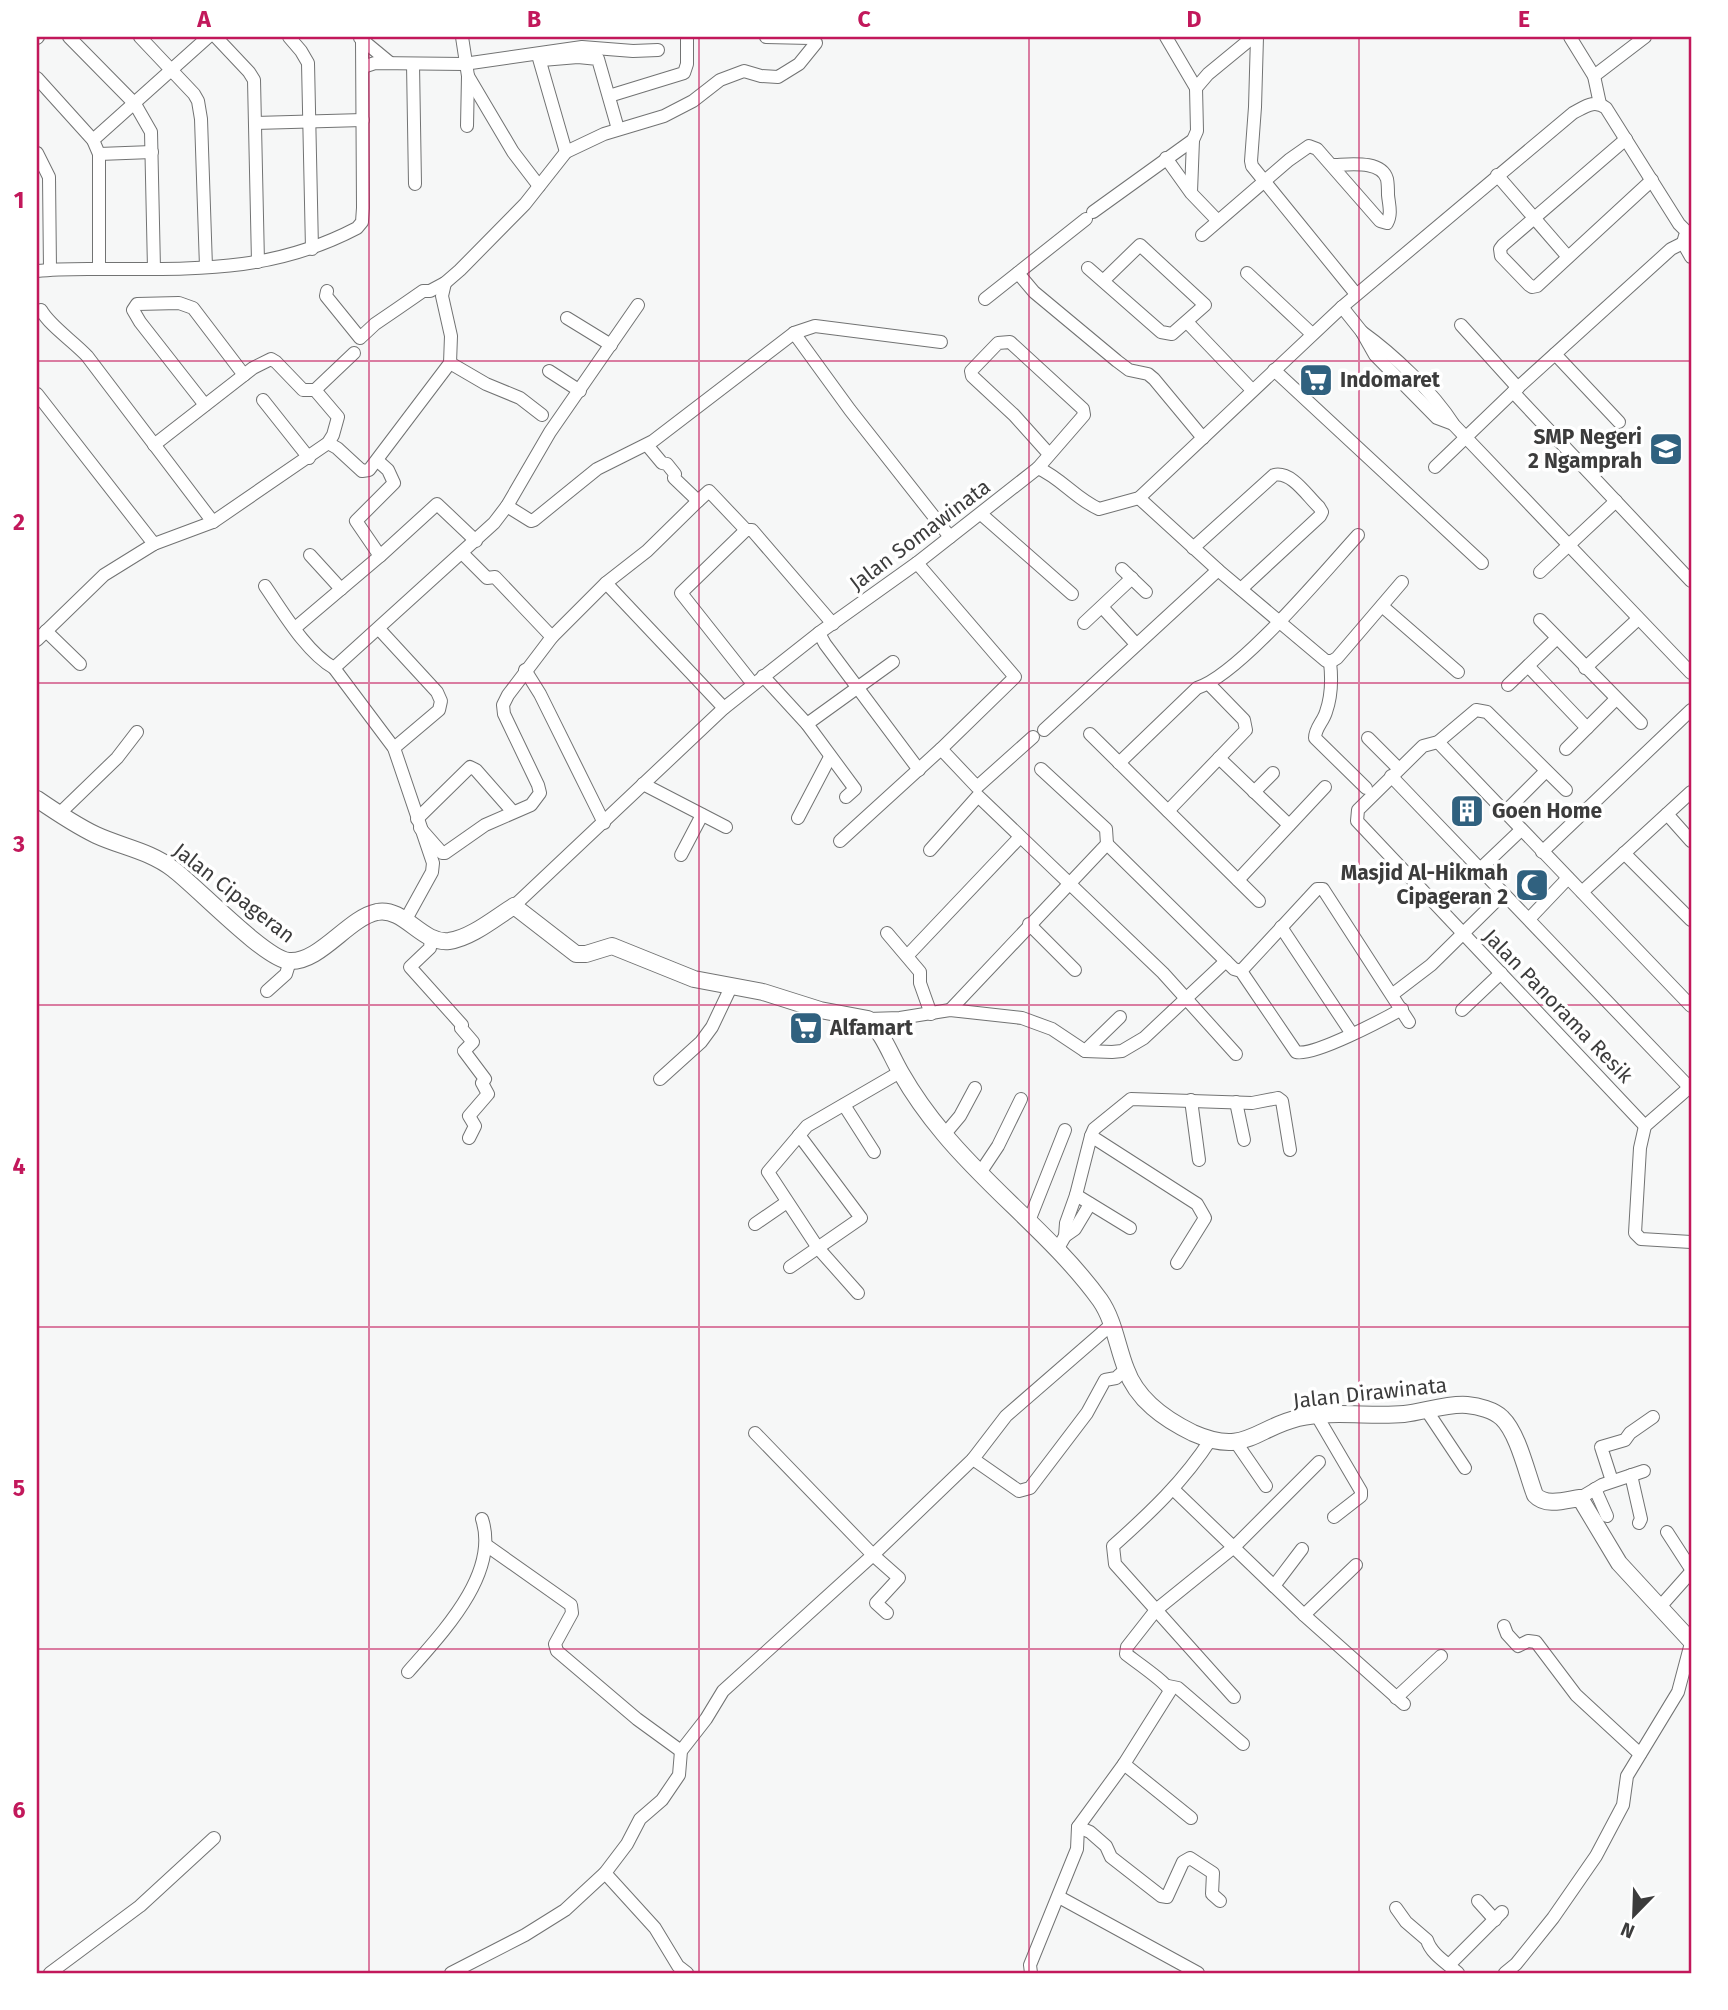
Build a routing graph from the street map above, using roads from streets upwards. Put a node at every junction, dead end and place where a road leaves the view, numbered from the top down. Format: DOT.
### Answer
graph roads {
  1 [pos="69,37"];
  2 [pos="140,37"];
  3 [pos="208,37"];
  4 [pos="216,37"];
  5 [pos="289,37"];
  6 [pos="462,37"];
  7 [pos="687,37"];
  8 [pos="766,37"];
  9 [pos="1166,37"];
  10 [pos="1255,37"];
  11 [pos="1570,37"];
  12 [pos="1645,37"];
  13 [pos="361,38"];
  14 [pos="623,43"];
  15 [pos="658,50"];
  16 [pos="538,56"];
  17 [pos="389,62"];
  18 [pos="413,64"];
  19 [pos="363,67"];
  20 [pos="172,70"];
  21 [pos="466,70"];
  22 [pos="1594,76"];
  23 [pos="37,78"];
  24 [pos="1196,88"];
  25 [pos="609,96"];
  26 [pos="135,104"];
  27 [pos="1600,104"];
  28 [pos="363,120"];
  29 [pos="309,121"];
  30 [pos="255,123"];
  31 [pos="467,126"];
  32 [pos="618,129"];
  33 [pos="1626,139"];
  34 [pos="93,140"];
  35 [pos="1193,140"];
  36 [pos="152,152"];
  37 [pos="566,152"];
  38 [pos="37,153"];
  39 [pos="99,153"];
  40 [pos="1166,158"];
  41 [pos="1331,165"];
  42 [pos="1497,175"];
  43 [pos="1652,180"];
  44 [pos="1264,182"];
  45 [pos="415,184"];
  46 [pos="539,186"];
  47 [pos="1191,193"];
  48 [pos="1534,218"];
  49 [pos="1217,220"];
  50 [pos="1202,235"];
  51 [pos="1687,236"];
  52 [pos="312,249"];
  53 [pos="1568,257"];
  54 [pos="1691,257"];
  55 [pos="258,262"];
  56 [pos="206,267"];
  57 [pos="1088,268"];
  58 [pos="99,269"];
  59 [pos="154,269"];
  60 [pos="1018,272"];
  61 [pos="41,273"];
  62 [pos="1247,273"];
  63 [pos="1103,281"];
  64 [pos="444,284"];
  65 [pos="327,290"];
  66 [pos="1356,294"];
  67 [pos="985,299"];
  68 [pos="638,305"];
  69 [pos="1342,307"];
  70 [pos="41,310"];
  71 [pos="567,318"];
  72 [pos="1187,322"];
  73 [pos="1461,325"];
  74 [pos="794,333"];
  75 [pos="1312,334"];
  76 [pos="941,342"];
  77 [pos="611,345"];
  78 [pos="354,353"];
  79 [pos="1555,354"];
  80 [pos="450,363"];
  81 [pos="1274,370"];
  82 [pos="549,371"];
  83 [pos="244,375"];
  84 [pos="315,390"];
  85 [pos="1252,390"];
  86 [pos="1515,390"];
  87 [pos="580,391"];
  88 [pos="37,394"];
  89 [pos="263,400"];
  90 [pos="205,405"];
  91 [pos="542,415"];
  92 [pos="1619,422"];
  93 [pos="1202,438"];
  94 [pos="1466,438"];
  95 [pos="328,443"];
  96 [pos="154,445"];
  97 [pos="647,445"];
  98 [pos="1049,454"];
  99 [pos="309,458"];
  100 [pos="378,461"];
  101 [pos="1435,467"];
  102 [pos="1038,468"];
  103 [pos="1139,498"];
  104 [pos="698,501"];
  105 [pos="1616,501"];
  106 [pos="507,506"];
  107 [pos="981,514"];
  108 [pos="213,522"];
  109 [pos="746,530"];
  110 [pos="1358,536"];
  111 [pos="950,537"];
  112 [pos="476,541"];
  113 [pos="154,544"];
  114 [pos="1567,546"];
  115 [pos="1193,548"];
  116 [pos="462,553"];
  117 [pos="310,555"];
  118 [pos="380,556"];
  119 [pos="917,563"];
  120 [pos="1482,563"];
  121 [pos="1218,570"];
  122 [pos="1540,572"];
  123 [pos="1691,581"];
  124 [pos="1402,582"];
  125 [pos="606,583"];
  126 [pos="265,586"];
  127 [pos="341,589"];
  128 [pos="1241,589"];
  129 [pos="1146,592"];
  130 [pos="1072,594"];
  131 [pos="1382,606"];
  132 [pos="1102,607"];
  133 [pos="1279,619"];
  134 [pos="1638,619"];
  135 [pos="1540,620"];
  136 [pos="1084,623"];
  137 [pos="833,624"];
  138 [pos="295,628"];
  139 [pos="379,629"];
  140 [pos="819,633"];
  141 [pos="41,635"];
  142 [pos="552,637"];
  143 [pos="1557,638"];
  144 [pos="1136,644"];
  145 [pos="893,662"];
  146 [pos="1329,662"];
  147 [pos="80,664"];
  148 [pos="1528,666"];
  149 [pos="334,668"];
  150 [pos="1585,668"];
  151 [pos="525,670"];
  152 [pos="1458,672"];
  153 [pos="1691,673"];
  154 [pos="758,680"];
  155 [pos="1209,684"];
  156 [pos="1508,685"];
  157 [pos="857,688"];
  158 [pos="1616,699"];
  159 [pos="724,708"];
  160 [pos="1691,710"];
  161 [pos="1641,723"];
  162 [pos="807,724"];
  163 [pos="1587,728"];
  164 [pos="137,732"];
  165 [pos="1090,734"];
  166 [pos="1368,738"];
  167 [pos="1438,742"];
  168 [pos="394,748"];
  169 [pos="941,749"];
  170 [pos="1566,749"];
  171 [pos="830,757"];
  172 [pos="1219,758"];
  173 [pos="1119,762"];
  174 [pos="1041,769"];
  175 [pos="919,770"];
  176 [pos="1546,771"];
  177 [pos="1273,773"];
  178 [pos="1395,773"];
  179 [pos="643,784"];
  180 [pos="1325,787"];
  181 [pos="1366,788"];
  182 [pos="1566,790"];
  183 [pos="1254,792"];
  184 [pos="1691,792"];
  185 [pos="846,797"];
  186 [pos="37,799"];
  187 [pos="1168,811"];
  188 [pos="513,812"];
  189 [pos="1505,812"];
  190 [pos="59,814"];
  191 [pos="1667,814"];
  192 [pos="702,815"];
  193 [pos="798,818"];
  194 [pos="418,823"];
  195 [pos="604,823"];
  196 [pos="1289,825"];
  197 [pos="726,827"];
  198 [pos="1521,830"];
  199 [pos="1020,837"];
  200 [pos="840,841"];
  201 [pos="1691,841"];
  202 [pos="1107,844"];
  203 [pos="930,850"];
  204 [pos="1542,852"];
  205 [pos="1624,853"];
  206 [pos="681,855"];
  207 [pos="1480,869"];
  208 [pos="1568,878"];
  209 [pos="1238,880"];
  210 [pos="1070,883"];
  211 [pos="1582,892"];
  212 [pos="1503,894"];
  213 [pos="1259,901"];
  214 [pos="514,906"];
  215 [pos="1529,919"];
  216 [pos="1691,920"];
  217 [pos="405,921"];
  218 [pos="1029,924"];
  219 [pos="1281,927"];
  220 [pos="887,933"];
  221 [pos="1463,934"];
  222 [pos="431,938"];
  223 [pos="908,955"];
  224 [pos="290,961"];
  225 [pos="1226,961"];
  226 [pos="1074,970"];
  227 [pos="1241,971"];
  228 [pos="1501,974"];
  229 [pos="731,987"];
  230 [pos="267,991"];
  231 [pos="1393,994"];
  232 [pos="1187,999"];
  233 [pos="1689,1000"];
  234 [pos="1402,1009"];
  235 [pos="950,1010"];
  236 [pos="1462,1010"];
  237 [pos="931,1014"];
  238 [pos="1120,1017"];
  239 [pos="868,1019"];
  240 [pos="1409,1023"];
  241 [pos="1352,1034"];
  242 [pos="1085,1051"];
  243 [pos="1236,1054"];
  244 [pos="900,1072"];
  245 [pos="660,1079"];
  246 [pos="1690,1087"];
  247 [pos="975,1088"];
  248 [pos="1021,1099"];
  249 [pos="1191,1100"];
  250 [pos="1237,1102"];
  251 [pos="844,1105"];
  252 [pos="1645,1126"];
  253 [pos="1065,1130"];
  254 [pos="799,1135"];
  255 [pos="944,1135"];
  256 [pos="1091,1136"];
  257 [pos="469,1139"];
  258 [pos="1244,1140"];
  259 [pos="1290,1150"];
  260 [pos="874,1152"];
  261 [pos="1199,1160"];
  262 [pos="980,1173"];
  263 [pos="1076,1195"];
  264 [pos="786,1202"];
  265 [pos="1090,1204"];
  266 [pos="1029,1221"];
  267 [pos="755,1224"];
  268 [pos="1130,1228"];
  269 [pos="1691,1242"];
  270 [pos="1061,1243"];
  271 [pos="818,1248"];
  272 [pos="1177,1263"];
  273 [pos="790,1267"];
  274 [pos="858,1293"];
  275 [pos="1112,1324"];
  276 [pos="1126,1369"];
  277 [pos="1427,1411"];
  278 [pos="1317,1416"];
  279 [pos="1654,1417"];
  280 [pos="755,1433"];
  281 [pos="1211,1439"];
  282 [pos="1235,1441"];
  283 [pos="973,1458"];
  284 [pos="1319,1462"];
  285 [pos="1465,1468"];
  286 [pos="1612,1481"];
  287 [pos="1266,1486"];
  288 [pos="1173,1489"];
  289 [pos="1595,1489"];
  290 [pos="1580,1498"];
  291 [pos="1607,1516"];
  292 [pos="1334,1517"];
  293 [pos="482,1519"];
  294 [pos="1639,1523"];
  295 [pos="1667,1532"];
  296 [pos="486,1545"];
  297 [pos="1234,1548"];
  298 [pos="1302,1549"];
  299 [pos="873,1556"];
  300 [pos="1356,1565"];
  301 [pos="1691,1571"];
  302 [pos="1274,1586"];
  303 [pos="1659,1608"];
  304 [pos="1156,1610"];
  305 [pos="887,1613"];
  306 [pos="1304,1615"];
  307 [pos="1504,1626"];
  308 [pos="1691,1642"];
  309 [pos="1441,1656"];
  310 [pos="408,1672"];
  311 [pos="1168,1686"];
  312 [pos="1234,1697"];
  313 [pos="1243,1744"];
  314 [pos="681,1751"];
  315 [pos="1640,1754"];
  316 [pos="1124,1764"];
  317 [pos="1192,1818"];
  318 [pos="1078,1827"];
  319 [pos="214,1838"];
  320 [pos="605,1873"];
  321 [pos="1059,1897"];
  322 [pos="1478,1900"];
  323 [pos="1220,1901"];
  324 [pos="1396,1908"];
  325 [pos="1454,1969"];
  326 [pos="53,1972"];
  327 [pos="452,1973"];
  328 [pos="687,1973"];
  329 [pos="1031,1973"];
  330 [pos="1198,1973"];
  331 [pos="1505,1973"];
  1 -- 26 [label="street"];
  2 -- 20 [label="street"];
  3 -- 20 [label="street"];
  4 -- 30 [label="street"];
  5 -- 29 [label="street"];
  6 -- 21 [label="street"];
  7 -- 25 [label="street"];
  8 -- 32 [label="street"];
  9 -- 24 [label="street"];
  10 -- 24 [label="street"];
  10 -- 44 [label="street"];
  11 -- 22 [label="street"];
  12 -- 22 [label="street"];
  13 -- 17 [label="street"];
  13 -- 19 [label="street"];
  14 -- 15 [label="street"];
  14 -- 16 [label="street"];
  16 -- 21 [label="street"];
  16 -- 25 [label="street"];
  16 -- 37 [label="street"];
  17 -- 18 [label="street"];
  17 -- 19 [label="street"];
  18 -- 21 [label="street"];
  18 -- 45 [label="street"];
  19 -- 28 [label="street"];
  20 -- 26 [label="street"];
  20 -- 56 [label="street"];
  21 -- 31 [label="street"];
  21 -- 46 [label="street"];
  22 -- 27 [label="street"];
  23 -- 34 [label="street"];
  24 -- 35 [label="street"];
  25 -- 32 [label="street"];
  26 -- 34 [label="street"];
  26 -- 36 [label="street"];
  27 -- 33 [label="street"];
  27 -- 42 [label="street"];
  28 -- 29 [label="street"];
  28 -- 52 [label="street"];
  29 -- 30 [label="street"];
  29 -- 52 [label="street"];
  30 -- 55 [label="street"];
  32 -- 37 [label="street"];
  33 -- 43 [label="street"];
  33 -- 48 [label="street"];
  34 -- 39 [label="street"];
  35 -- 40 [label="street"];
  35 -- 47 [label="street"];
  36 -- 39 [label="street"];
  36 -- 59 [label="street"];
  37 -- 46 [label="street"];
  38 -- 61 [label="street"];
  39 -- 58 [label="street"];
  40 -- 47 [label="street"];
  40 -- 60 [label="street"];
  41 -- 41 [label="street"];
  41 -- 44 [label="street"];
  42 -- 48 [label="street"];
  42 -- 66 [label="street"];
  43 -- 51 [label="street"];
  43 -- 53 [label="street"];
  44 -- 49 [label="street"];
  44 -- 66 [label="street"];
  46 -- 64 [label="street"];
  47 -- 49 [label="street"];
  48 -- 53 [label="street"];
  48 -- 53 [label="street"];
  49 -- 50 [label="street"];
  51 -- 54 [label="street"];
  51 -- 79 [label="street"];
  52 -- 55 [label="street"];
  55 -- 56 [label="street"];
  56 -- 59 [label="street"];
  57 -- 63 [label="street"];
  58 -- 59 [label="street"];
  58 -- 61 [label="street"];
  60 -- 67 [label="street"];
  60 -- 93 [label="street"];
  62 -- 75 [label="street"];
  63 -- 72 [label="street"];
  63 -- 72 [label="street"];
  64 -- 65 [label="street"];
  64 -- 80 [label="street"];
  66 -- 69 [label="street"];
  68 -- 77 [label="street"];
  69 -- 75 [label="street"];
  69 -- 94 [label="street"];
  70 -- 96 [label="street"];
  71 -- 77 [label="street"];
  72 -- 85 [label="street"];
  73 -- 86 [label="street"];
  74 -- 76 [label="street"];
  74 -- 97 [label="street"];
  74 -- 111 [label="street"];
  75 -- 81 [label="street"];
  77 -- 87 [label="street"];
  78 -- 84 [label="street"];
  79 -- 86 [label="street"];
  79 -- 92 [label="street"];
  80 -- 91 [label="street"];
  80 -- 100 [label="street"];
  81 -- 85 [label="street"];
  81 -- 120 [label="street"];
  82 -- 87 [label="street"];
  83 -- 84 [label="street"];
  83 -- 90 [label="street"];
  83 -- 90 [label="street"];
  84 -- 95 [label="street"];
  85 -- 93 [label="street"];
  86 -- 94 [label="street"];
  86 -- 105 [label="street"];
  87 -- 106 [label="street"];
  88 -- 113 [label="street"];
  89 -- 99 [label="street"];
  90 -- 96 [label="street"];
  93 -- 103 [label="street"];
  94 -- 101 [label="street"];
  94 -- 114 [label="street"];
  95 -- 99 [label="street"];
  95 -- 100 [label="street"];
  96 -- 108 [label="street"];
  97 -- 104 [label="street"];
  97 -- 106 [label="street"];
  98 -- 98 [label="street, Jalan Somawinata"];
  98 -- 102 [label="street, Jalan Somawinata"];
  99 -- 108 [label="street"];
  100 -- 118 [label="street"];
  102 -- 103 [label="street"];
  102 -- 107 [label="street, Jalan Somawinata"];
  103 -- 115 [label="street"];
  104 -- 109 [label="street"];
  104 -- 125 [label="street"];
  105 -- 114 [label="street"];
  105 -- 123 [label="street"];
  106 -- 112 [label="street"];
  107 -- 111 [label="street, Jalan Somawinata"];
  107 -- 130 [label="street"];
  108 -- 113 [label="street"];
  109 -- 137 [label="street"];
  109 -- 154 [label="street"];
  110 -- 133 [label="street"];
  111 -- 119 [label="street, Jalan Somawinata"];
  112 -- 116 [label="street"];
  112 -- 118 [label="street"];
  113 -- 141 [label="street"];
  114 -- 122 [label="street"];
  114 -- 134 [label="street"];
  115 -- 121 [label="street"];
  115 -- 128 [label="street"];
  116 -- 139 [label="street"];
  116 -- 142 [label="street"];
  117 -- 127 [label="street"];
  118 -- 127 [label="street"];
  119 -- 137 [label="street, Jalan Somawinata"];
  119 -- 169 [label="street"];
  121 -- 128 [label="street"];
  121 -- 144 [label="street"];
  124 -- 131 [label="street"];
  125 -- 142 [label="street"];
  125 -- 159 [label="street"];
  126 -- 138 [label="street"];
  127 -- 138 [label="street"];
  128 -- 133 [label="street"];
  129 -- 132 [label="street"];
  131 -- 146 [label="street"];
  131 -- 152 [label="street"];
  132 -- 136 [label="street"];
  132 -- 144 [label="street"];
  133 -- 146 [label="street"];
  133 -- 155 [label="street"];
  134 -- 150 [label="street"];
  134 -- 153 [label="street"];
  135 -- 143 [label="street"];
  137 -- 140 [label="street, Jalan Somawinata"];
  138 -- 149 [label="street"];
  139 -- 149 [label="street"];
  139 -- 168 [label="street"];
  140 -- 154 [label="street, Jalan Somawinata"];
  140 -- 157 [label="street"];
  141 -- 147 [label="street"];
  142 -- 151 [label="street"];
  143 -- 148 [label="street"];
  143 -- 150 [label="street"];
  144 -- 169 [label="street"];
  145 -- 157 [label="street"];
  146 -- 181 [label="street"];
  148 -- 156 [label="street"];
  148 -- 163 [label="street"];
  149 -- 168 [label="street"];
  150 -- 158 [label="street"];
  151 -- 188 [label="street"];
  151 -- 195 [label="street"];
  154 -- 159 [label="street, Jalan Somawinata"];
  154 -- 162 [label="street"];
  155 -- 172 [label="street"];
  155 -- 173 [label="street"];
  157 -- 162 [label="street"];
  157 -- 175 [label="street"];
  158 -- 161 [label="street"];
  158 -- 163 [label="street"];
  159 -- 179 [label="street, Jalan Somawinata"];
  160 -- 204 [label="street"];
  162 -- 171 [label="street"];
  163 -- 170 [label="street"];
  164 -- 190 [label="street"];
  165 -- 173 [label="street"];
  166 -- 178 [label="street"];
  167 -- 176 [label="street, Jalan Panorama Resik"];
  167 -- 178 [label="street, Jalan Panorama Resik"];
  167 -- 189 [label="street"];
  168 -- 194 [label="street"];
  169 -- 175 [label="street"];
  171 -- 185 [label="street"];
  171 -- 193 [label="street"];
  172 -- 183 [label="street"];
  172 -- 187 [label="street"];
  173 -- 187 [label="street"];
  174 -- 202 [label="street"];
  175 -- 200 [label="street"];
  176 -- 182 [label="street"];
  176 -- 189 [label="street"];
  177 -- 183 [label="street"];
  178 -- 207 [label="street"];
  178 -- 221 [label="street, Jalan Panorama Resik"];
  179 -- 192 [label="street"];
  179 -- 195 [label="street, Jalan Somawinata"];
  180 -- 196 [label="street"];
  183 -- 196 [label="street"];
  184 -- 191 [label="street"];
  186 -- 190 [label="street, Jalan Cipageran"];
  187 -- 209 [label="street"];
  188 -- 194 [label="street"];
  188 -- 194 [label="street"];
  189 -- 198 [label="street"];
  190 -- 224 [label="street, Jalan Cipageran"];
  191 -- 201 [label="street"];
  191 -- 205 [label="street"];
  192 -- 197 [label="street"];
  192 -- 206 [label="street"];
  194 -- 217 [label="street"];
  195 -- 214 [label="street, Jalan Somawinata"];
  196 -- 209 [label="street"];
  198 -- 204 [label="street"];
  198 -- 207 [label="street"];
  199 -- 203 [label="street"];
  199 -- 210 [label="street"];
  199 -- 223 [label="street"];
  202 -- 210 [label="street"];
  202 -- 225 [label="street"];
  204 -- 208 [label="street"];
  205 -- 211 [label="street"];
  205 -- 216 [label="street"];
  207 -- 212 [label="street"];
  208 -- 211 [label="street"];
  208 -- 215 [label="street"];
  209 -- 213 [label="street"];
  210 -- 218 [label="street"];
  210 -- 232 [label="street"];
  211 -- 233 [label="street"];
  212 -- 215 [label="street"];
  212 -- 221 [label="street"];
  214 -- 222 [label="street"];
  214 -- 229 [label="street"];
  215 -- 246 [label="street"];
  217 -- 222 [label="street, Jalan Cipageran"];
  217 -- 224 [label="street, Jalan Cipageran"];
  218 -- 226 [label="street"];
  218 -- 235 [label="street"];
  219 -- 227 [label="street"];
  219 -- 231 [label="street"];
  219 -- 241 [label="street"];
  220 -- 223 [label="street"];
  221 -- 228 [label="street, Jalan Panorama Resik"];
  221 -- 231 [label="street"];
  222 -- 257 [label="street"];
  223 -- 237 [label="street"];
  224 -- 230 [label="street"];
  225 -- 227 [label="street"];
  225 -- 232 [label="street"];
  227 -- 241 [label="street"];
  228 -- 236 [label="street"];
  228 -- 252 [label="street, Jalan Panorama Resik"];
  229 -- 239 [label="street"];
  229 -- 245 [label="street"];
  231 -- 234 [label="street"];
  232 -- 242 [label="street"];
  232 -- 243 [label="street"];
  234 -- 240 [label="street"];
  234 -- 241 [label="street"];
  235 -- 237 [label="street"];
  235 -- 242 [label="street"];
  237 -- 239 [label="street"];
  238 -- 242 [label="street"];
  239 -- 244 [label="street, Jalan Dirawinata"];
  244 -- 251 [label="street"];
  244 -- 255 [label="street, Jalan Dirawinata"];
  246 -- 252 [label="street"];
  247 -- 255 [label="street"];
  248 -- 262 [label="street"];
  249 -- 250 [label="street"];
  249 -- 256 [label="street"];
  249 -- 261 [label="street"];
  250 -- 258 [label="street"];
  250 -- 259 [label="street"];
  251 -- 254 [label="street"];
  251 -- 260 [label="street"];
  252 -- 269 [label="street"];
  253 -- 266 [label="street"];
  254 -- 264 [label="street"];
  254 -- 271 [label="street"];
  255 -- 262 [label="street, Jalan Dirawinata"];
  256 -- 263 [label="street"];
  256 -- 272 [label="street"];
  262 -- 266 [label="street, Jalan Dirawinata"];
  263 -- 265 [label="street"];
  263 -- 270 [label="street"];
  264 -- 267 [label="street"];
  264 -- 271 [label="street"];
  265 -- 268 [label="street"];
  265 -- 270 [label="street"];
  266 -- 270 [label="street, Jalan Dirawinata"];
  270 -- 275 [label="street, Jalan Dirawinata"];
  271 -- 273 [label="street"];
  271 -- 274 [label="street"];
  275 -- 276 [label="street, Jalan Dirawinata"];
  275 -- 283 [label="street"];
  276 -- 281 [label="street, Jalan Dirawinata"];
  276 -- 283 [label="street"];
  277 -- 278 [label="street, Jalan Dirawinata"];
  277 -- 285 [label="street"];
  277 -- 290 [label="street, Jalan Dirawinata"];
  278 -- 282 [label="street, Jalan Dirawinata"];
  278 -- 292 [label="street"];
  279 -- 286 [label="street"];
  280 -- 299 [label="street"];
  281 -- 282 [label="street, Jalan Dirawinata"];
  281 -- 288 [label="street"];
  282 -- 287 [label="street"];
  283 -- 299 [label="street"];
  284 -- 297 [label="street"];
  286 -- 289 [label="street"];
  286 -- 294 [label="street"];
  288 -- 297 [label="street"];
  288 -- 304 [label="street"];
  289 -- 290 [label="street"];
  289 -- 291 [label="street"];
  290 -- 303 [label="street"];
  293 -- 296 [label="street"];
  295 -- 301 [label="street"];
  296 -- 310 [label="street"];
  296 -- 314 [label="street"];
  297 -- 302 [label="street"];
  297 -- 304 [label="street"];
  298 -- 302 [label="street"];
  299 -- 305 [label="street"];
  299 -- 314 [label="street"];
  300 -- 306 [label="street"];
  301 -- 303 [label="street"];
  302 -- 306 [label="street"];
  303 -- 308 [label="street"];
  304 -- 311 [label="street"];
  304 -- 312 [label="street"];
  306 -- 309 [label="street"];
  307 -- 315 [label="street"];
  308 -- 315 [label="street"];
  311 -- 313 [label="street"];
  311 -- 316 [label="street"];
  314 -- 320 [label="street"];
  315 -- 331 [label="street"];
  316 -- 317 [label="street"];
  316 -- 318 [label="street"];
  318 -- 321 [label="street"];
  318 -- 323 [label="street"];
  319 -- 326 [label="street"];
  320 -- 327 [label="street"];
  320 -- 328 [label="street"];
  321 -- 329 [label="street"];
  321 -- 330 [label="street"];
  322 -- 325 [label="street"];
  324 -- 325 [label="street"];
}
